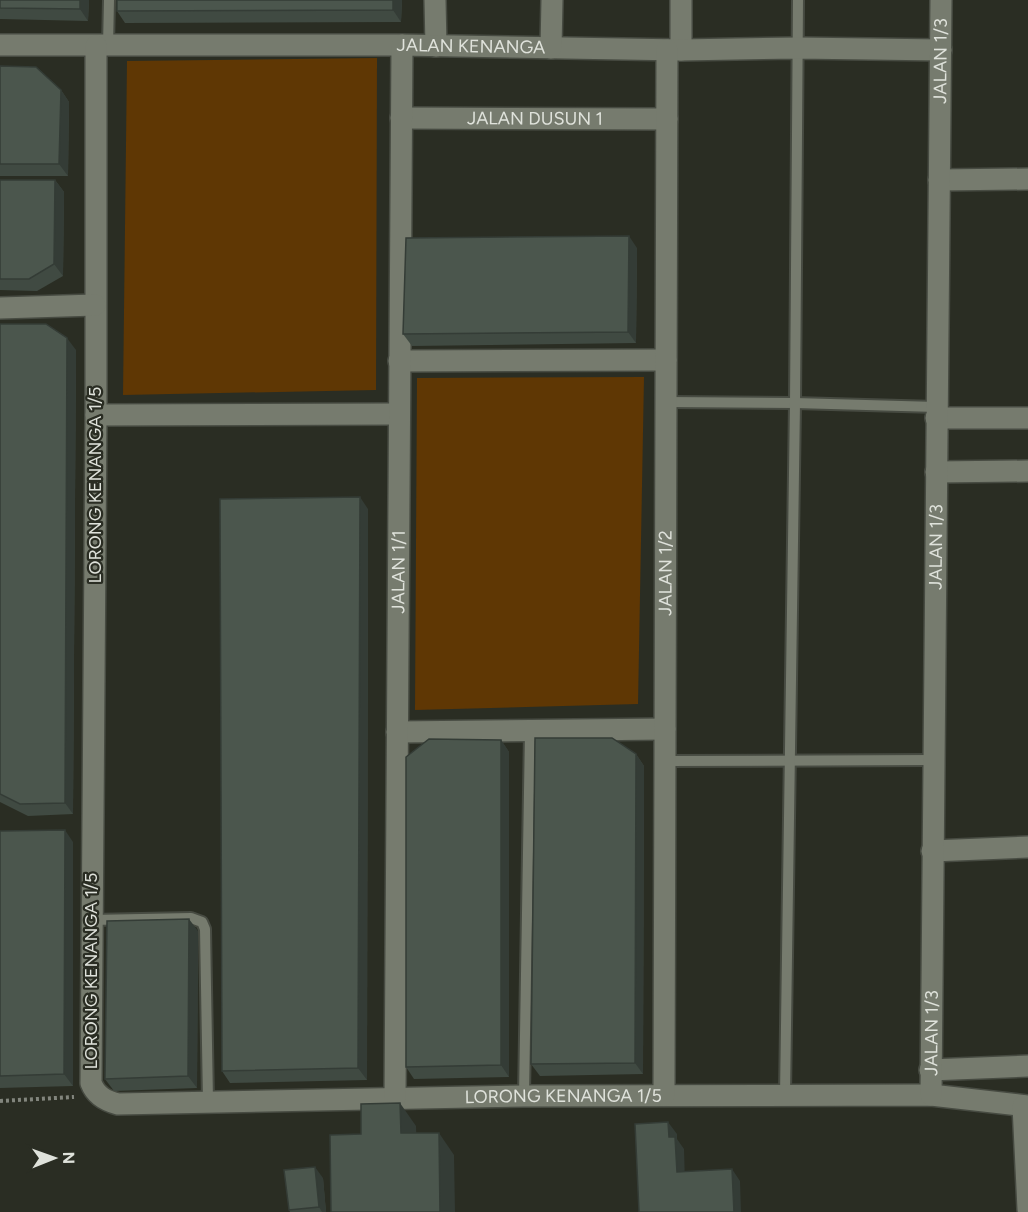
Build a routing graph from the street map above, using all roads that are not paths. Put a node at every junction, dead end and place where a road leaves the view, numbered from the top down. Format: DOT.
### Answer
graph roads {
  1 [pos="109,0"];
  2 [pos="435,0"];
  3 [pos="552,0"];
  4 [pos="681,0"];
  5 [pos="798,0"];
  6 [pos="941,0"];
  7 [pos="0,45"];
  8 [pos="402,45"];
  9 [pos="102,46"];
  10 [pos="436,46"];
  11 [pos="551,48"];
  12 [pos="798,48"];
  13 [pos="674,50"];
  14 [pos="940,50"];
  15 [pos="401,118"];
  16 [pos="667,120"];
  17 [pos="1028,179"];
  18 [pos="939,180"];
  19 [pos="95,305"];
  20 [pos="0,308"];
  21 [pos="666,360"];
  22 [pos="399,361"];
  23 [pos="666,402"];
  24 [pos="795,403"];
  25 [pos="937,412"];
  26 [pos="399,414"];
  27 [pos="96,415"];
  28 [pos="1028,418"];
  29 [pos="1028,471"];
  30 [pos="936,472"];
  31 [pos="665,729"];
  32 [pos="530,731"];
  33 [pos="397,732"];
  34 [pos="933,760"];
  35 [pos="790,761"];
  36 [pos="665,762"];
  37 [pos="1028,847"];
  38 [pos="932,851"];
  39 [pos="91,920"];
  40 [pos="1028,1066"];
  41 [pos="930,1070"];
  42 [pos="664,1095"];
  43 [pos="785,1095"];
  44 [pos="931,1095"];
  45 [pos="524,1096"];
  46 [pos="395,1098"];
  47 [pos="208,1101"];
  48 [pos="1025,1106"];
  49 [pos="1028,1209"];
  1 -- 9 [label="lane"];
  2 -- 10 [label="street"];
  3 -- 11 [label="street"];
  4 -- 13 [label="street, JALAN 1/2"];
  5 -- 12 [label="lane"];
  6 -- 14 [label="street, JALAN 1/3"];
  7 -- 9 [label="street, JALAN KENANGA"];
  8 -- 9 [label="street, JALAN KENANGA"];
  8 -- 10 [label="street, JALAN KENANGA"];
  8 -- 15 [label="street, JALAN 1/1"];
  9 -- 19 [label="street, LORONG KENANGA 1/5"];
  10 -- 11 [label="street, JALAN KENANGA"];
  11 -- 13 [label="street, JALAN KENANGA"];
  12 -- 13 [label="street, JALAN KENANGA"];
  12 -- 14 [label="street, JALAN KENANGA"];
  12 -- 24 [label="lane"];
  13 -- 16 [label="street, JALAN 1/2"];
  14 -- 18 [label="street, JALAN 1/3"];
  15 -- 16 [label="street, JALAN DUSUN 1"];
  15 -- 22 [label="street, JALAN 1/1"];
  16 -- 21 [label="street, JALAN 1/2"];
  17 -- 18 [label="street"];
  18 -- 25 [label="street, JALAN 1/3"];
  19 -- 20 [label="street"];
  19 -- 27 [label="street, LORONG KENANGA 1/5"];
  21 -- 22 [label="street"];
  21 -- 23 [label="street, JALAN 1/2"];
  22 -- 26 [label="street, JALAN 1/1"];
  23 -- 24 [label="lane"];
  23 -- 31 [label="street, JALAN 1/2"];
  24 -- 25 [label="lane"];
  24 -- 35 [label="lane"];
  25 -- 28 [label="street"];
  25 -- 30 [label="street, JALAN 1/3"];
  26 -- 27 [label="street"];
  26 -- 33 [label="street, JALAN 1/1"];
  27 -- 39 [label="street, LORONG KENANGA 1/5"];
  29 -- 30 [label="street"];
  30 -- 34 [label="street, JALAN 1/3"];
  31 -- 32 [label="street"];
  31 -- 36 [label="street, JALAN 1/2"];
  32 -- 33 [label="street"];
  32 -- 45 [label="lane"];
  33 -- 46 [label="street, JALAN 1/1"];
  34 -- 35 [label="lane"];
  34 -- 38 [label="street, JALAN 1/3"];
  35 -- 36 [label="lane"];
  35 -- 43 [label="lane"];
  36 -- 42 [label="street, JALAN 1/2"];
  37 -- 38 [label="street"];
  38 -- 41 [label="street, JALAN 1/3"];
  39 -- 47 [label="street, LORONG KENANGA 1/5"];
  39 -- 47 [label="lane"];
  40 -- 41 [label="street"];
  41 -- 44 [label="street, JALAN 1/3"];
  42 -- 43 [label="street, LORONG KENANGA 1/5"];
  42 -- 45 [label="street, LORONG KENANGA 1/5"];
  43 -- 44 [label="street, LORONG KENANGA 1/5"];
  44 -- 48 [label="street, LORONG KENANGA 1/5"];
  45 -- 46 [label="street, LORONG KENANGA 1/5"];
  46 -- 47 [label="street, LORONG KENANGA 1/5"];
  48 -- 49 [label="street"];
}
